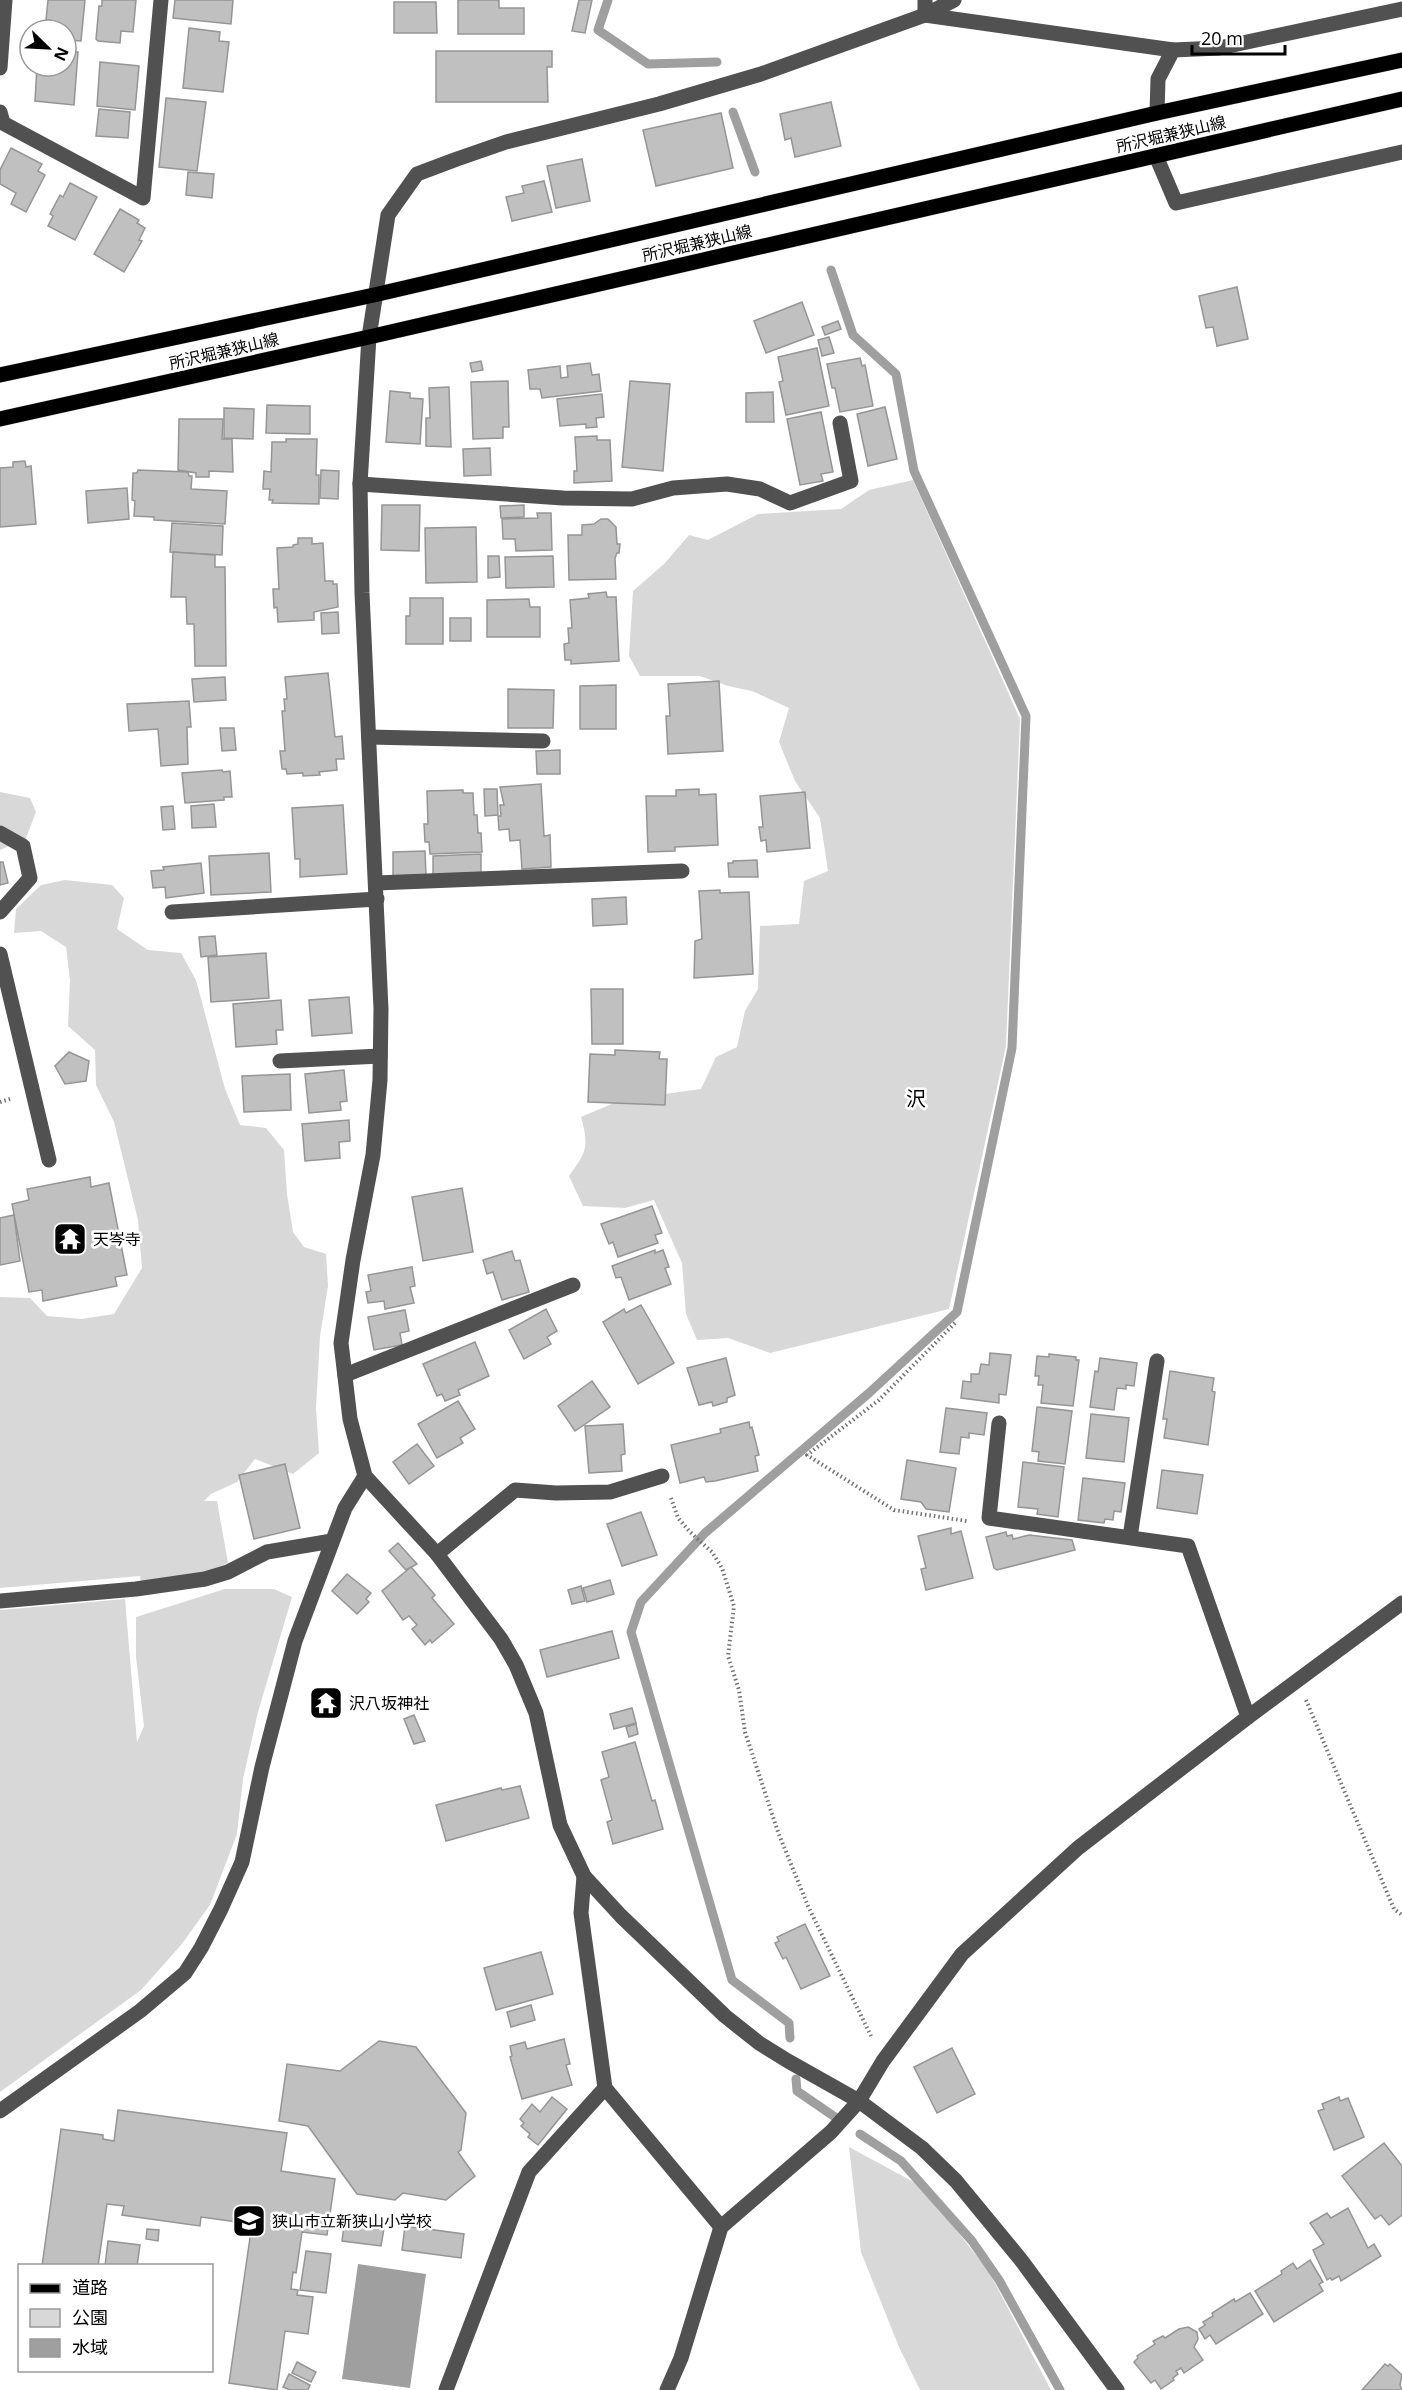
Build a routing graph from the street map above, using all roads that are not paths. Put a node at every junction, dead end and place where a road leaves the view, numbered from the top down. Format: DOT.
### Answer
graph roads {
  1 [pos="5,0"];
  2 [pos="161,0"];
  3 [pos="954,0"];
  4 [pos="925,8"];
  5 [pos="1402,9"];
  6 [pos="1173,50"];
  7 [pos="1402,60"];
  8 [pos="0,68"];
  9 [pos="1402,99"];
  10 [pos="0,112"];
  11 [pos="1158,113"];
  12 [pos="1402,152"];
  13 [pos="1156,156"];
  14 [pos="374,295"];
  15 [pos="369,337"];
  16 [pos="0,375"];
  17 [pos="0,419"];
  18 [pos="840,423"];
  19 [pos="360,484"];
  20 [pos="369,737"];
  21 [pos="543,741"];
  22 [pos="0,833"];
  23 [pos="682,871"];
  24 [pos="376,883"];
  25 [pos="377,899"];
  26 [pos="0,912"];
  27 [pos="172,912"];
  28 [pos="0,954"];
  29 [pos="380,1056"];
  30 [pos="280,1061"];
  31 [pos="49,1160"];
  32 [pos="573,1285"];
  33 [pos="1157,1361"];
  34 [pos="345,1375"];
  35 [pos="999,1423"];
  36 [pos="366,1476"];
  37 [pos="662,1476"];
  38 [pos="1130,1537"];
  39 [pos="332,1541"];
  40 [pos="437,1554"];
  41 [pos="0,1601"];
  42 [pos="1402,1603"];
  43 [pos="1248,1717"];
  44 [pos="584,1876"];
  45 [pos="605,2088"];
  46 [pos="859,2101"];
  47 [pos="0,2111"];
  48 [pos="721,2227"];
  49 [pos="446,2390"];
  50 [pos="667,2390"];
  51 [pos="1117,2390"];
  1 -- 8 [label="street"];
  2 -- 10 [label="street"];
  3 -- 4 [label="street"];
  4 -- 6 [label="street"];
  4 -- 14 [label="street"];
  5 -- 6 [label="street"];
  6 -- 11 [label="street"];
  7 -- 11 [label="main road, 所沢堀兼狭山線"];
  9 -- 13 [label="main road, 所沢堀兼狭山線"];
  11 -- 14 [label="main road, 所沢堀兼狭山線"];
  12 -- 13 [label="street"];
  13 -- 15 [label="main road, 所沢堀兼狭山線"];
  14 -- 15 [label="street"];
  14 -- 16 [label="main road, 所沢堀兼狭山線"];
  15 -- 17 [label="main road, 所沢堀兼狭山線"];
  15 -- 19 [label="street"];
  18 -- 19 [label="street"];
  19 -- 20 [label="street"];
  20 -- 21 [label="street"];
  20 -- 24 [label="street"];
  22 -- 26 [label="street"];
  23 -- 24 [label="street"];
  24 -- 25 [label="street"];
  25 -- 27 [label="street"];
  25 -- 29 [label="street"];
  28 -- 31 [label="street"];
  29 -- 30 [label="street"];
  29 -- 34 [label="street"];
  32 -- 34 [label="street"];
  33 -- 38 [label="street"];
  34 -- 36 [label="street"];
  35 -- 38 [label="street"];
  36 -- 39 [label="street"];
  36 -- 40 [label="street"];
  37 -- 40 [label="street"];
  38 -- 43 [label="street"];
  39 -- 41 [label="street"];
  39 -- 47 [label="street"];
  40 -- 44 [label="street"];
  42 -- 43 [label="street"];
  43 -- 46 [label="street"];
  44 -- 45 [label="street"];
  44 -- 46 [label="street"];
  45 -- 48 [label="street"];
  45 -- 49 [label="street"];
  46 -- 48 [label="street"];
  46 -- 51 [label="street"];
  48 -- 50 [label="street"];
}
